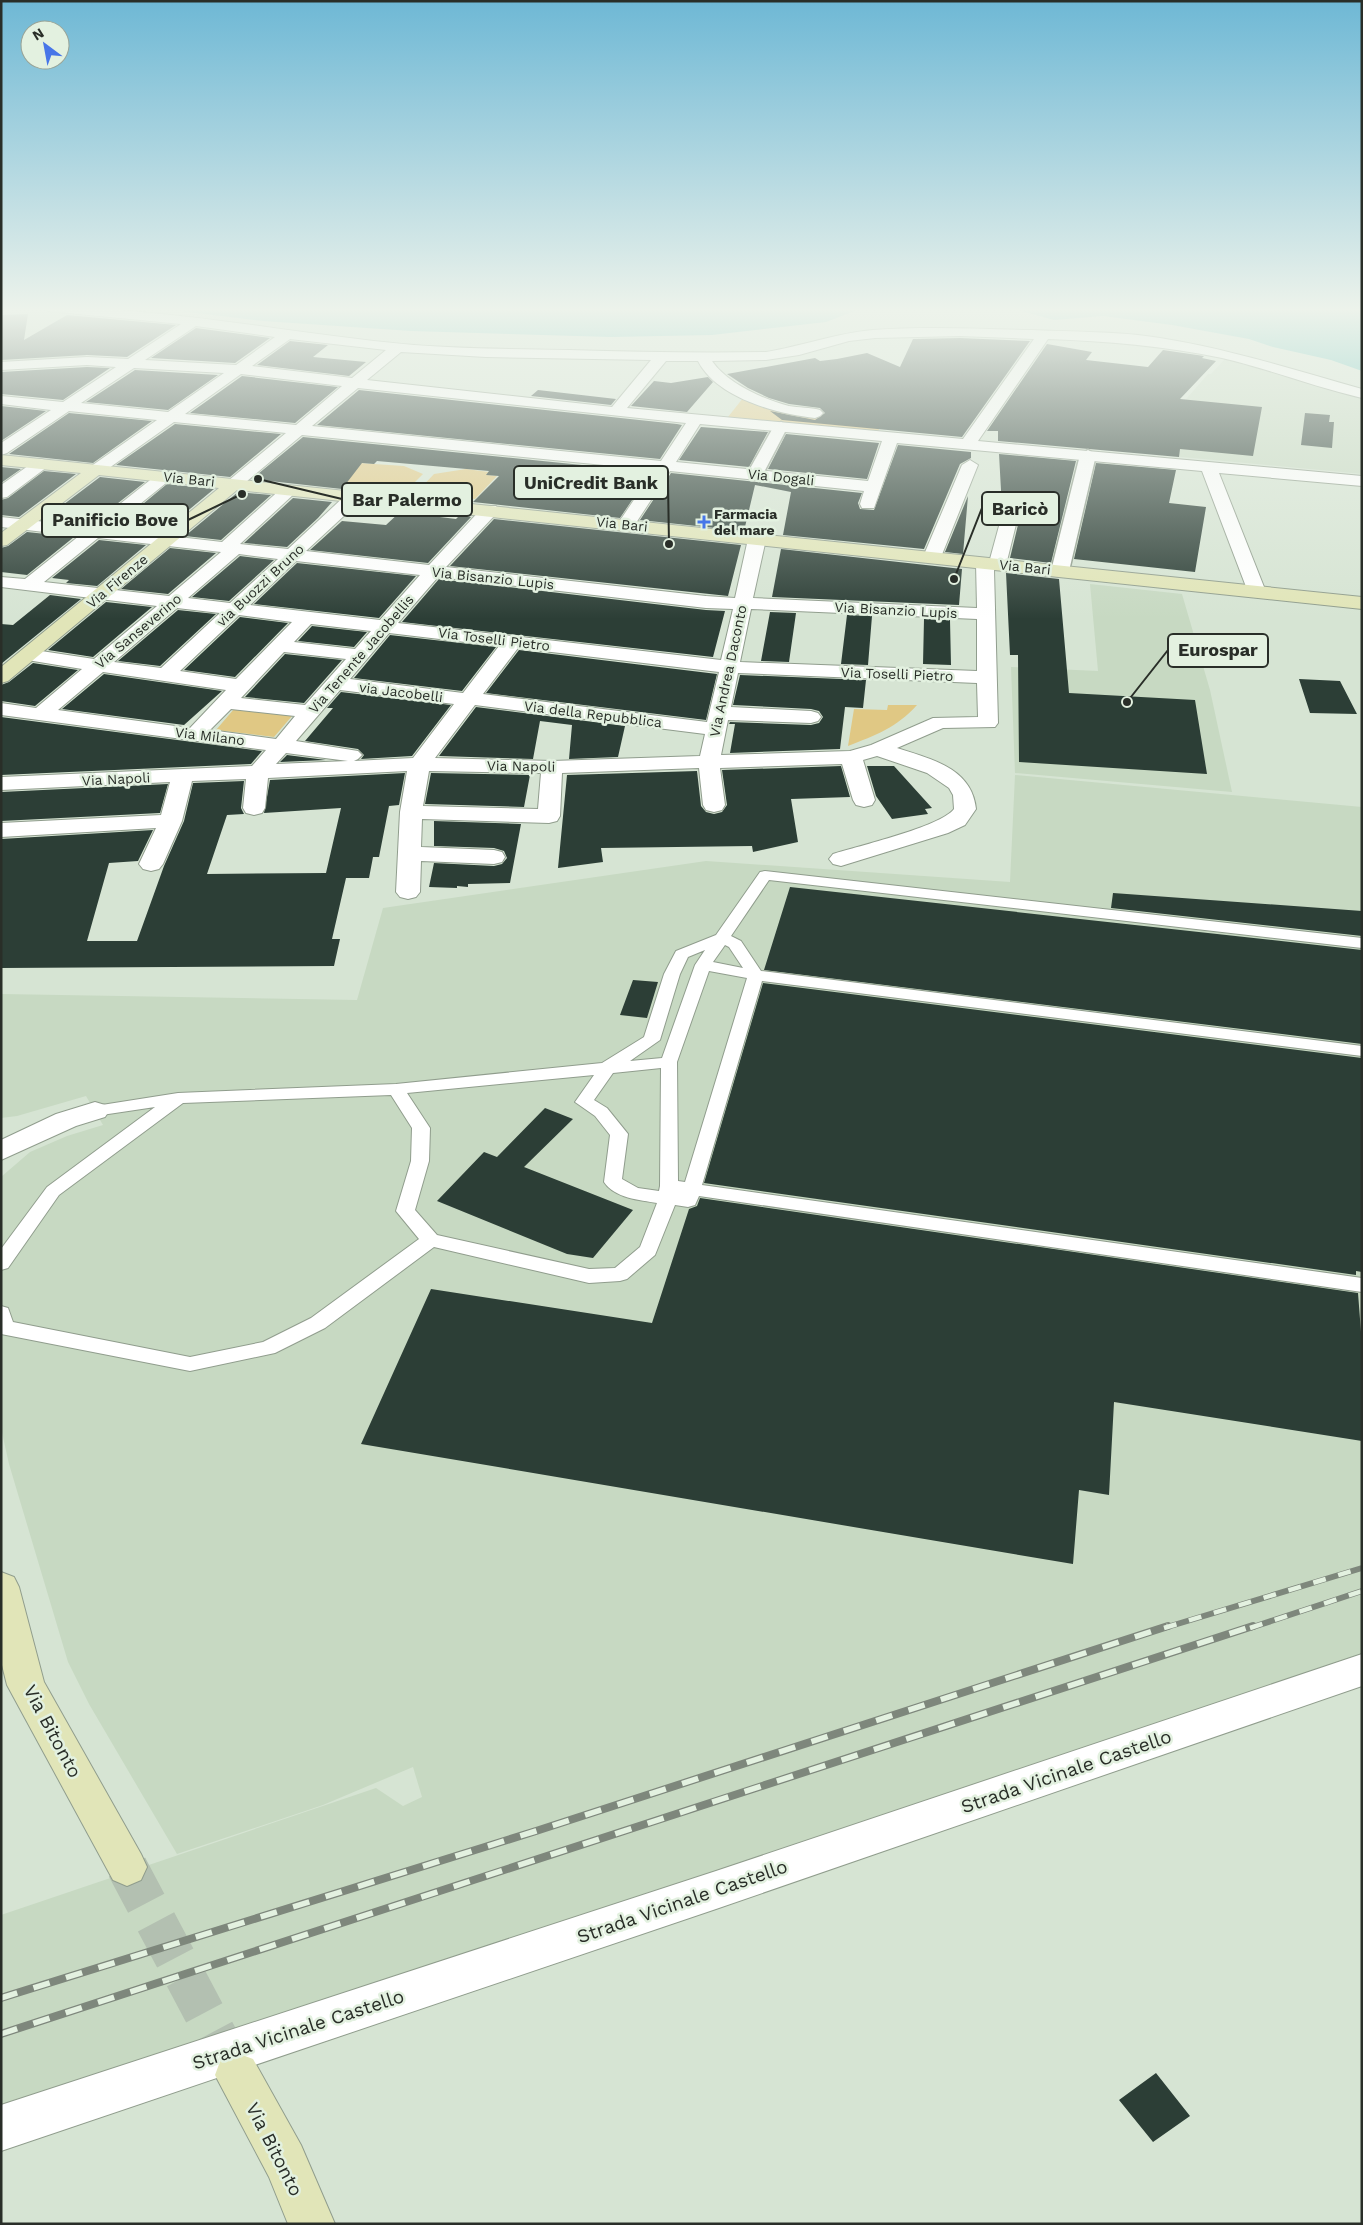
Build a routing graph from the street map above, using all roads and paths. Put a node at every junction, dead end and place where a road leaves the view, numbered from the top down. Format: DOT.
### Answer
graph roads {
  1 [pos="62,411"];
  2 [pos="107,411"];
  3 [pos="178,411"];
  4 [pos="321,411"];
  5 [pos="605,411"];
  6 [pos="722,411"];
  7 [pos="794,411"];
  8 [pos="991,411"];
  9 [pos="616,412"];
  10 [pos="833,415"];
  11 [pos="169,417"];
  12 [pos="697,418"];
  13 [pos="714,420"];
  14 [pos="786,427"];
  15 [pos="890,429"];
  16 [pos="298,430"];
  17 [pos="972,438"];
  18 [pos="1046,446"];
  19 [pos="1,450"];
  20 [pos="1088,455"];
  21 [pos="1125,459"];
  22 [pos="1,460"];
  23 [pos="41,464"];
  24 [pos="666,465"];
  25 [pos="970,465"];
  26 [pos="96,470"];
  27 [pos="1210,473"];
  28 [pos="762,475"];
  29 [pos="164,476"];
  30 [pos="1267,479"];
  31 [pos="1362,481"];
  32 [pos="234,484"];
  33 [pos="874,486"];
  34 [pos="290,490"];
  35 [pos="1,493"];
  36 [pos="1362,496"];
  37 [pos="354,497"];
  38 [pos="868,504"];
  39 [pos="1013,504"];
  40 [pos="490,510"];
  41 [pos="1,522"];
  42 [pos="23,525"];
  43 [pos="626,525"];
  44 [pos="95,533"];
  45 [pos="756,539"];
  46 [pos="1,541"];
  47 [pos="165,541"];
  48 [pos="230,548"];
  49 [pos="293,555"];
  50 [pos="932,558"];
  51 [pos="991,564"];
  52 [pos="433,571"];
  53 [pos="1060,571"];
  54 [pos="1,582"];
  55 [pos="29,585"];
  56 [pos="1257,592"];
  57 [pos="102,594"];
  58 [pos="173,602"];
  59 [pos="743,603"];
  60 [pos="1362,603"];
  61 [pos="235,609"];
  62 [pos="986,614"];
  63 [pos="307,617"];
  64 [pos="385,626"];
  65 [pos="513,641"];
  66 [pos="280,646"];
  67 [pos="28,655"];
  68 [pos="360,655"];
  69 [pos="100,664"];
  70 [pos="730,666"];
  71 [pos="166,674"];
  72 [pos="1,677"];
  73 [pos="988,677"];
  74 [pos="335,683"];
  75 [pos="242,686"];
  76 [pos="468,699"];
  77 [pos="226,702"];
  78 [pos="1,709"];
  79 [pos="310,712"];
  80 [pos="41,714"];
  81 [pos="811,717"];
  82 [pos="718,721"];
  83 [pos="195,734"];
  84 [pos="281,746"];
  85 [pos="878,749"];
  86 [pos="852,757"];
  87 [pos="709,762"];
  88 [pos="419,764"];
  89 [pos="552,767"];
  90 [pos="258,772"];
  91 [pos="182,776"];
  92 [pos="1,784"];
  93 [pos="864,800"];
  94 [pos="714,804"];
  95 [pos="254,808"];
  96 [pos="411,812"];
  97 [pos="171,821"];
  98 [pos="1,830"];
  99 [pos="411,854"];
  100 [pos="494,857"];
  101 [pos="841,859"];
  102 [pos="151,864"];
  103 [pos="408,892"];
  104 [pos="722,938"];
  105 [pos="1362,943"];
  106 [pos="704,965"];
  107 [pos="756,975"];
  108 [pos="1362,1051"];
  109 [pos="669,1062"];
  110 [pos="608,1068"];
  111 [pos="396,1089"];
  112 [pos="178,1098"];
  113 [pos="95,1112"];
  114 [pos="66,1120"];
  115 [pos="1,1128"];
  116 [pos="1,1151"];
  117 [pos="692,1189"];
  118 [pos="668,1192"];
  119 [pos="431,1240"];
  120 [pos="1,1263"];
  121 [pos="1362,1286"];
  122 [pos="1,1313"];
  123 [pos="1,1587"];
  124 [pos="1362,1670"];
  125 [pos="127,1866"];
  126 [pos="237,2075"];
  127 [pos="1,2128"];
  128 [pos="312,2224"];
  1 -- 19 [label="street"];
  2 -- 11 [label="street, Via Dogali"];
  3 -- 11 [label="street"];
  4 -- 16 [label="street"];
  5 -- 9 [label="street"];
  6 -- 13 [label="street"];
  7 -- 10 [label="street"];
  8 -- 17 [label="street"];
  9 -- 12 [label="street"];
  11 -- 16 [label="street, Via Dogali"];
  11 -- 26 [label="street"];
  12 -- 13 [label="street"];
  12 -- 24 [label="street"];
  13 -- 14 [label="street"];
  14 -- 15 [label="street"];
  14 -- 28 [label="street"];
  15 -- 17 [label="street"];
  15 -- 33 [label="street"];
  16 -- 24 [label="street, Via Dogali"];
  16 -- 32 [label="street"];
  17 -- 18 [label="street"];
  18 -- 20 [label="street"];
  18 -- 21 [label="street"];
  20 -- 21 [label="street"];
  20 -- 53 [label="street"];
  21 -- 27 [label="street"];
  22 -- 23 [label="main road, Via Bari"];
  23 -- 26 [label="main road, Via Bari"];
  23 -- 35 [label="street"];
  24 -- 28 [label="street, Via Dogali"];
  24 -- 43 [label="street"];
  25 -- 50 [label="street"];
  26 -- 29 [label="main road, Via Bari"];
  26 -- 42 [label="main road"];
  27 -- 30 [label="street"];
  27 -- 56 [label="street"];
  28 -- 33 [label="street, Via Dogali"];
  29 -- 32 [label="main road, Via Bari"];
  29 -- 44 [label="street"];
  30 -- 31 [label="street"];
  30 -- 36 [label="street"];
  32 -- 34 [label="main road, Via Bari"];
  32 -- 47 [label="main road, Via Firenze"];
  33 -- 38 [label="street"];
  34 -- 37 [label="main road, Via Bari"];
  34 -- 48 [label="street, Via Sanseverino"];
  37 -- 40 [label="main road, Via Bari"];
  37 -- 49 [label="street, via Buozzi Bruno"];
  39 -- 51 [label="street, Via Napoli"];
  40 -- 43 [label="main road, Via Bari"];
  40 -- 52 [label="street, Via Tenente Jacobellis"];
  41 -- 42 [label="street, Via Bisanzio Lupis"];
  42 -- 44 [label="street, Via Bisanzio Lupis"];
  42 -- 46 [label="main road"];
  43 -- 45 [label="main road, Via Bari"];
  44 -- 47 [label="street, Via Bisanzio Lupis"];
  44 -- 55 [label="street"];
  45 -- 50 [label="main road, Via Bari"];
  45 -- 59 [label="street, Via Andrea Daconto"];
  47 -- 48 [label="street, Via Bisanzio Lupis"];
  47 -- 57 [label="main road, Via Firenze"];
  48 -- 49 [label="street, Via Bisanzio Lupis"];
  48 -- 58 [label="street, Via Sanseverino"];
  49 -- 52 [label="street, Via Bisanzio Lupis"];
  49 -- 61 [label="street, via Buozzi Bruno"];
  50 -- 51 [label="main road, Via Bari"];
  51 -- 53 [label="main road, Via Bari"];
  51 -- 62 [label="street, Via Napoli"];
  52 -- 59 [label="street, Via Bisanzio Lupis"];
  52 -- 64 [label="street, Via Tenente Jacobellis"];
  53 -- 56 [label="main road, Via Bari"];
  54 -- 55 [label="street, Via Toselli Pietro"];
  55 -- 57 [label="street, Via Toselli Pietro"];
  56 -- 60 [label="main road, Via Bari"];
  57 -- 58 [label="street, Via Toselli Pietro"];
  57 -- 67 [label="main road, Via Firenze"];
  58 -- 61 [label="street, Via Toselli Pietro"];
  58 -- 69 [label="street, Via Sanseverino"];
  59 -- 62 [label="street, Via Bisanzio Lupis"];
  59 -- 70 [label="street, Via Andrea Daconto"];
  61 -- 63 [label="street, Via Toselli Pietro"];
  61 -- 71 [label="street, via Buozzi Bruno"];
  62 -- 73 [label="street, Via Napoli"];
  63 -- 64 [label="street, Via Toselli Pietro"];
  63 -- 66 [label="street"];
  64 -- 65 [label="street, Via Toselli Pietro"];
  64 -- 68 [label="street, Via Tenente Jacobellis"];
  65 -- 70 [label="street, Via Toselli Pietro"];
  65 -- 76 [label="street"];
  66 -- 68 [label="street"];
  66 -- 75 [label="street"];
  67 -- 69 [label="street"];
  67 -- 72 [label="main road, Via Firenze"];
  68 -- 74 [label="street, Via Tenente Jacobellis"];
  69 -- 71 [label="street"];
  69 -- 80 [label="street, Via Sanseverino"];
  70 -- 73 [label="street, Via Toselli Pietro"];
  70 -- 82 [label="street, Via Andrea Daconto"];
  71 -- 75 [label="street"];
  73 -- 85 [label="street, Via Napoli"];
  74 -- 76 [label="street, via Jacobelli"];
  74 -- 79 [label="street, Via Tenente Jacobellis"];
  75 -- 77 [label="street"];
  76 -- 82 [label="street, Via della Repubblica"];
  76 -- 88 [label="street"];
  77 -- 79 [label="street"];
  77 -- 83 [label="street"];
  78 -- 80 [label="street, Via Milano"];
  79 -- 84 [label="street, Via Tenente Jacobellis"];
  80 -- 83 [label="street, Via Milano"];
  81 -- 82 [label="street, Via della Repubblica"];
  82 -- 87 [label="street, Via Andrea Daconto"];
  83 -- 84 [label="street, Via Milano"];
  84 -- 88 [label="street, Via Milano"];
  84 -- 90 [label="street, Via Tenente Jacobellis"];
  85 -- 86 [label="street, Via Napoli"];
  85 -- 101 [label="street"];
  86 -- 87 [label="street, Via Napoli"];
  86 -- 93 [label="street"];
  87 -- 89 [label="street, Via Napoli"];
  87 -- 94 [label="street, Via Andrea Daconto"];
  88 -- 89 [label="street, Via Napoli"];
  88 -- 90 [label="street, Via Napoli"];
  88 -- 96 [label="street"];
  89 -- 96 [label="street"];
  90 -- 91 [label="street, Via Napoli"];
  90 -- 95 [label="street"];
  91 -- 92 [label="street, Via Napoli"];
  91 -- 97 [label="street"];
  96 -- 99 [label="street"];
  97 -- 98 [label="street"];
  97 -- 102 [label="street"];
  99 -- 100 [label="street"];
  99 -- 103 [label="street"];
  104 -- 105 [label="lane"];
  104 -- 106 [label="lane"];
  104 -- 107 [label="lane"];
  104 -- 110 [label="lane"];
  106 -- 107 [label="lane"];
  106 -- 109 [label="lane"];
  107 -- 108 [label="lane"];
  107 -- 117 [label="lane"];
  109 -- 110 [label="lane"];
  109 -- 118 [label="lane"];
  110 -- 111 [label="lane"];
  110 -- 118 [label="lane"];
  111 -- 112 [label="lane"];
  111 -- 119 [label="lane"];
  112 -- 113 [label="lane"];
  112 -- 120 [label="lane"];
  113 -- 114 [label="street"];
  114 -- 115 [label="street"];
  114 -- 116 [label="street"];
  117 -- 118 [label="lane"];
  117 -- 121 [label="lane"];
  118 -- 119 [label="lane"];
  119 -- 122 [label="lane"];
  123 -- 125 [label="main road, Via Bitonto"];
  124 -- 127 [label="street, Strada Vicinale Castello"];
  126 -- 128 [label="main road, Via Bitonto"];
}
